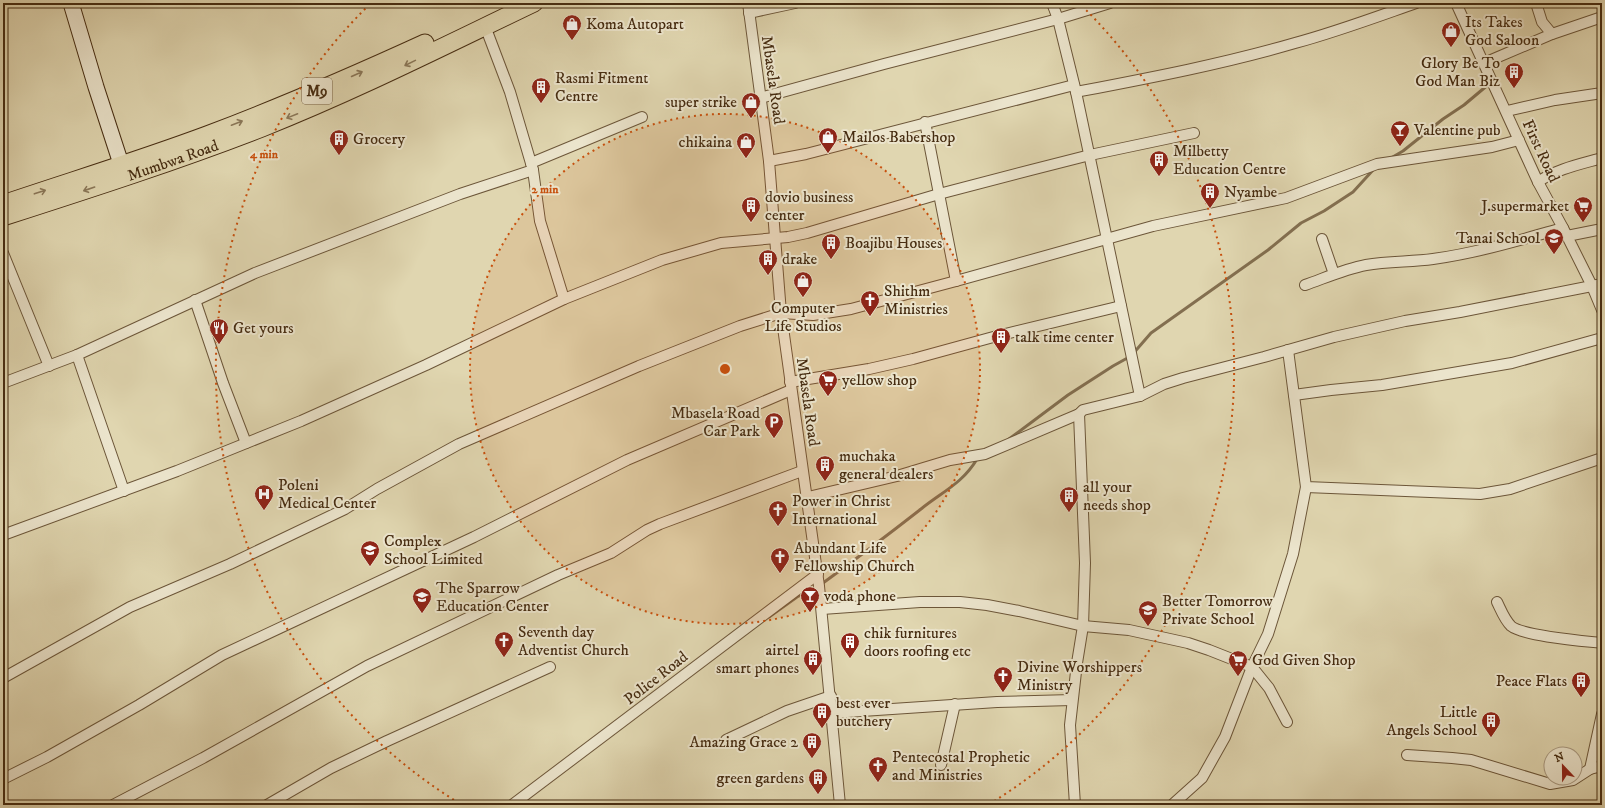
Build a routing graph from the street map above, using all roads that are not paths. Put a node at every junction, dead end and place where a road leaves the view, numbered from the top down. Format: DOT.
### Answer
graph roads {
  1 [pos="71,3"];
  2 [pos="507,3"];
  3 [pos="534,3"];
  4 [pos="795,3"];
  5 [pos="1052,3"];
  6 [pos="1110,3"];
  7 [pos="1416,3"];
  8 [pos="1456,3"];
  9 [pos="1536,3"];
  10 [pos="748,8"];
  11 [pos="1602,17"];
  12 [pos="1058,19"];
  13 [pos="485,26"];
  14 [pos="1552,34"];
  15 [pos="1484,63"];
  16 [pos="1075,89"];
  17 [pos="1602,92"];
  18 [pos="760,98"];
  19 [pos="1507,111"];
  20 [pos="642,117"];
  21 [pos="925,122"];
  22 [pos="1194,133"];
  23 [pos="1519,140"];
  24 [pos="1090,155"];
  25 [pos="1602,158"];
  26 [pos="769,161"];
  27 [pos="532,167"];
  28 [pos="124,171"];
  29 [pos="1538,182"];
  30 [pos="939,194"];
  31 [pos="3,204"];
  32 [pos="3,217"];
  33 [pos="1602,228"];
  34 [pos="1565,232"];
  35 [pos="776,238"];
  36 [pos="1107,239"];
  37 [pos="1322,239"];
  38 [pos="3,253"];
  39 [pos="1334,274"];
  40 [pos="956,281"];
  41 [pos="1305,285"];
  42 [pos="1597,285"];
  43 [pos="564,299"];
  44 [pos="195,300"];
  45 [pos="1121,306"];
  46 [pos="1602,310"];
  47 [pos="781,313"];
  48 [pos="1602,338"];
  49 [pos="1288,350"];
  50 [pos="77,355"];
  51 [pos="49,366"];
  52 [pos="3,383"];
  53 [pos="790,386"];
  54 [pos="1294,395"];
  55 [pos="1140,396"];
  56 [pos="1079,414"];
  57 [pos="246,443"];
  58 [pos="1602,458"];
  59 [pos="802,472"];
  60 [pos="1306,487"];
  61 [pos="124,491"];
  62 [pos="808,497"];
  63 [pos="3,535"];
  64 [pos="818,574"];
  65 [pos="1497,602"];
  66 [pos="822,609"];
  67 [pos="1083,626"];
  68 [pos="1602,643"];
  69 [pos="550,667"];
  70 [pos="1252,667"];
  71 [pos="3,678"];
  72 [pos="831,696"];
  73 [pos="1072,700"];
  74 [pos="956,704"];
  75 [pos="832,713"];
  76 [pos="1602,714"];
  77 [pos="1287,722"];
  78 [pos="726,740"];
  79 [pos="1407,755"];
  80 [pos="941,765"];
  81 [pos="1602,766"];
  82 [pos="1590,769"];
  83 [pos="3,779"];
  84 [pos="113,805"];
  85 [pos="267,805"];
  86 [pos="512,805"];
  87 [pos="837,805"];
  88 [pos="1075,805"];
  89 [pos="1172,805"];
  1 -- 28 [label="street"];
  28 -- 2 [label="main road, Mumbwa Road / M9, one-way"];
  3 -- 13 [label="main road, Mumbwa Road / M9"];
  4 -- 10 [label="street"];
  5 -- 12 [label="street"];
  6 -- 12 [label="street"];
  7 -- 16 [label="street"];
  8 -- 15 [label="street, First Road"];
  9 -- 14 [label="street"];
  10 -- 18 [label="street, Mbasela Road"];
  11 -- 14 [label="street"];
  12 -- 16 [label="street"];
  12 -- 18 [label="street"];
  13 -- 27 [label="street"];
  13 -- 28 [label="main road, Mumbwa Road / M9, one-way"];
  14 -- 15 [label="street"];
  15 -- 19 [label="street, First Road"];
  16 -- 21 [label="street"];
  16 -- 24 [label="street"];
  17 -- 19 [label="street"];
  18 -- 26 [label="street, Mbasela Road"];
  19 -- 23 [label="street, First Road"];
  20 -- 27 [label="street"];
  21 -- 26 [label="street"];
  21 -- 30 [label="street"];
  22 -- 24 [label="street"];
  23 -- 29 [label="street, First Road"];
  23 -- 36 [label="street"];
  24 -- 30 [label="street"];
  24 -- 36 [label="street"];
  25 -- 29 [label="street"];
  26 -- 35 [label="street, Mbasela Road"];
  27 -- 43 [label="street"];
  27 -- 44 [label="street"];
  31 -- 28 [label="main road, Mumbwa Road / M9, one-way"];
  28 -- 32 [label="main road, Mumbwa Road / M9, one-way"];
  29 -- 34 [label="street, First Road"];
  30 -- 35 [label="street"];
  30 -- 40 [label="street"];
  33 -- 34 [label="street"];
  34 -- 39 [label="street"];
  34 -- 42 [label="street, First Road"];
  35 -- 43 [label="street"];
  35 -- 47 [label="street, Mbasela Road"];
  36 -- 40 [label="street"];
  36 -- 45 [label="street"];
  37 -- 39 [label="street"];
  38 -- 51 [label="street"];
  39 -- 41 [label="street"];
  40 -- 47 [label="street"];
  42 -- 46 [label="street, First Road"];
  42 -- 49 [label="street"];
  43 -- 57 [label="street"];
  44 -- 50 [label="street"];
  44 -- 57 [label="street"];
  45 -- 53 [label="street"];
  45 -- 55 [label="street"];
  47 -- 53 [label="street, Mbasela Road"];
  47 -- 71 [label="street"];
  48 -- 54 [label="street"];
  49 -- 54 [label="street"];
  49 -- 55 [label="street"];
  50 -- 51 [label="street"];
  50 -- 61 [label="street"];
  51 -- 52 [label="street"];
  53 -- 59 [label="street, Mbasela Road"];
  53 -- 83 [label="street"];
  54 -- 60 [label="street"];
  55 -- 56 [label="street"];
  56 -- 62 [label="street"];
  56 -- 67 [label="street"];
  57 -- 61 [label="street"];
  58 -- 60 [label="street"];
  59 -- 62 [label="street, Mbasela Road"];
  59 -- 84 [label="street"];
  60 -- 70 [label="street"];
  61 -- 63 [label="street"];
  62 -- 64 [label="street, Mbasela Road"];
  64 -- 66 [label="street, Mbasela Road"];
  64 -- 86 [label="street, Police Road"];
  65 -- 68 [label="street"];
  66 -- 67 [label="street"];
  66 -- 72 [label="street, Mbasela Road"];
  67 -- 70 [label="street"];
  67 -- 73 [label="street"];
  69 -- 85 [label="street"];
  70 -- 77 [label="street"];
  70 -- 89 [label="street"];
  72 -- 75 [label="street, Mbasela Road"];
  72 -- 78 [label="street"];
  73 -- 74 [label="street"];
  73 -- 88 [label="street"];
  74 -- 75 [label="street"];
  74 -- 80 [label="street"];
  75 -- 87 [label="street, Mbasela Road"];
  76 -- 82 [label="street"];
  79 -- 82 [label="street"];
  81 -- 82 [label="street"];
}
